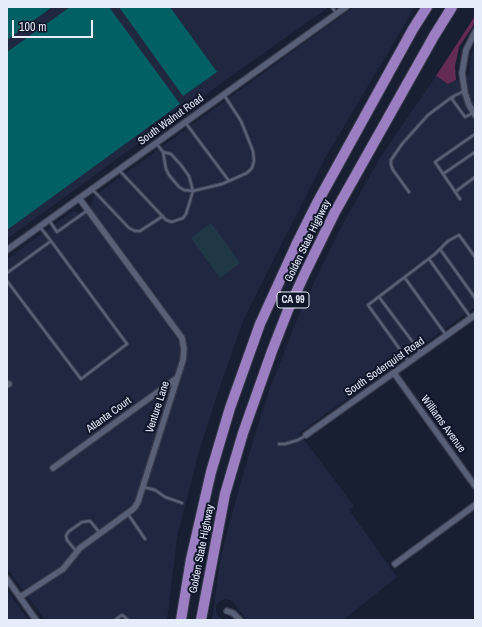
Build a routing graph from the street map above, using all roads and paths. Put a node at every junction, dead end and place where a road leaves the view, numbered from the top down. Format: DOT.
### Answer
graph roads {
  1 [pos="332,7"];
  2 [pos="346,7"];
  3 [pos="427,7"];
  4 [pos="452,7"];
  5 [pos="337,14"];
  6 [pos="474,34"];
  7 [pos="464,90"];
  8 [pos="223,95"];
  9 [pos="452,97"];
  10 [pos="474,113"];
  11 [pos="185,122"];
  12 [pos="475,134"];
  13 [pos="156,143"];
  14 [pos="163,152"];
  15 [pos="475,152"];
  16 [pos="119,169"];
  17 [pos="443,174"];
  18 [pos="475,177"];
  19 [pos="229,181"];
  20 [pos="92,189"];
  21 [pos="193,191"];
  22 [pos="409,192"];
  23 [pos="455,192"];
  24 [pos="79,198"];
  25 [pos="460,199"];
  26 [pos="88,210"];
  27 [pos="163,216"];
  28 [pos="48,220"];
  29 [pos="39,226"];
  30 [pos="51,241"];
  31 [pos="440,249"];
  32 [pos="7,250"];
  33 [pos="475,257"];
  34 [pos="429,259"];
  35 [pos="7,273"];
  36 [pos="405,278"];
  37 [pos="7,281"];
  38 [pos="379,297"];
  39 [pos="475,298"];
  40 [pos="473,316"];
  41 [pos="446,336"];
  42 [pos="421,353"];
  43 [pos="409,362"];
  44 [pos="394,373"];
  45 [pos="178,377"];
  46 [pos="306,435"];
  47 [pos="279,444"];
  48 [pos="53,468"];
  49 [pos="143,486"];
  50 [pos="475,486"];
  51 [pos="182,503"];
  52 [pos="475,505"];
  53 [pos="127,514"];
  54 [pos="100,534"];
  55 [pos="145,540"];
  56 [pos="77,552"];
  57 [pos="395,564"];
  58 [pos="7,579"];
  59 [pos="20,597"];
  60 [pos="227,611"];
  61 [pos="127,619"];
  62 [pos="36,620"];
  63 [pos="115,620"];
  64 [pos="180,620"];
  65 [pos="201,620"];
  66 [pos="240,620"];
  1 -- 5 [label="lane"];
  2 -- 5 [label="street, South Walnut Road"];
  3 -- 64 [label="highway, Golden State Highway / CA 99"];
  4 -- 65 [label="highway, Golden State Highway / CA 99"];
  5 -- 8 [label="street, South Walnut Road"];
  6 -- 7 [label="street"];
  7 -- 9 [label="lane"];
  7 -- 10 [label="street"];
  8 -- 11 [label="street, South Walnut Road"];
  8 -- 19 [label="lane"];
  9 -- 10 [label="lane"];
  9 -- 22 [label="lane"];
  11 -- 13 [label="street, South Walnut Road"];
  11 -- 19 [label="lane"];
  12 -- 17 [label="lane"];
  13 -- 14 [label="lane"];
  13 -- 16 [label="street, South Walnut Road"];
  14 -- 21 [label="lane"];
  14 -- 21 [label="lane"];
  15 -- 17 [label="lane"];
  16 -- 20 [label="street, South Walnut Road"];
  16 -- 27 [label="lane"];
  17 -- 23 [label="lane"];
  18 -- 23 [label="lane"];
  19 -- 21 [label="lane"];
  20 -- 24 [label="street, South Walnut Road"];
  20 -- 27 [label="lane"];
  21 -- 27 [label="lane"];
  23 -- 25 [label="lane"];
  24 -- 26 [label="street, Venture Lane"];
  24 -- 28 [label="street, South Walnut Road"];
  26 -- 28 [label="lane"];
  26 -- 45 [label="street, Venture Lane"];
  28 -- 29 [label="street, South Walnut Road"];
  29 -- 30 [label="lane"];
  29 -- 32 [label="street, South Walnut Road"];
  30 -- 35 [label="lane"];
  30 -- 37 [label="lane"];
  31 -- 33 [label="lane"];
  31 -- 34 [label="lane"];
  31 -- 39 [label="lane"];
  34 -- 36 [label="lane"];
  34 -- 40 [label="lane"];
  36 -- 38 [label="lane"];
  36 -- 41 [label="lane"];
  38 -- 42 [label="lane"];
  38 -- 43 [label="lane"];
  40 -- 41 [label="street, South Soderquist Road"];
  41 -- 42 [label="street, South Soderquist Road"];
  42 -- 43 [label="street, South Soderquist Road"];
  43 -- 44 [label="street, South Soderquist Road"];
  44 -- 46 [label="street, South Soderquist Road"];
  44 -- 50 [label="street, Williams Avenue"];
  45 -- 48 [label="street, Atlanta Court"];
  45 -- 49 [label="street, Venture Lane"];
  46 -- 47 [label="lane"];
  49 -- 51 [label="lane"];
  49 -- 53 [label="street, Venture Lane"];
  52 -- 57 [label="street"];
  53 -- 54 [label="street, Venture Lane"];
  53 -- 55 [label="lane"];
  54 -- 56 [label="street, Venture Lane"];
  54 -- 56 [label="lane"];
  56 -- 59 [label="street, Venture Lane"];
  58 -- 59 [label="street"];
  59 -- 62 [label="street"];
  60 -- 66 [label="street"];
  61 -- 63 [label="lane"];
}
